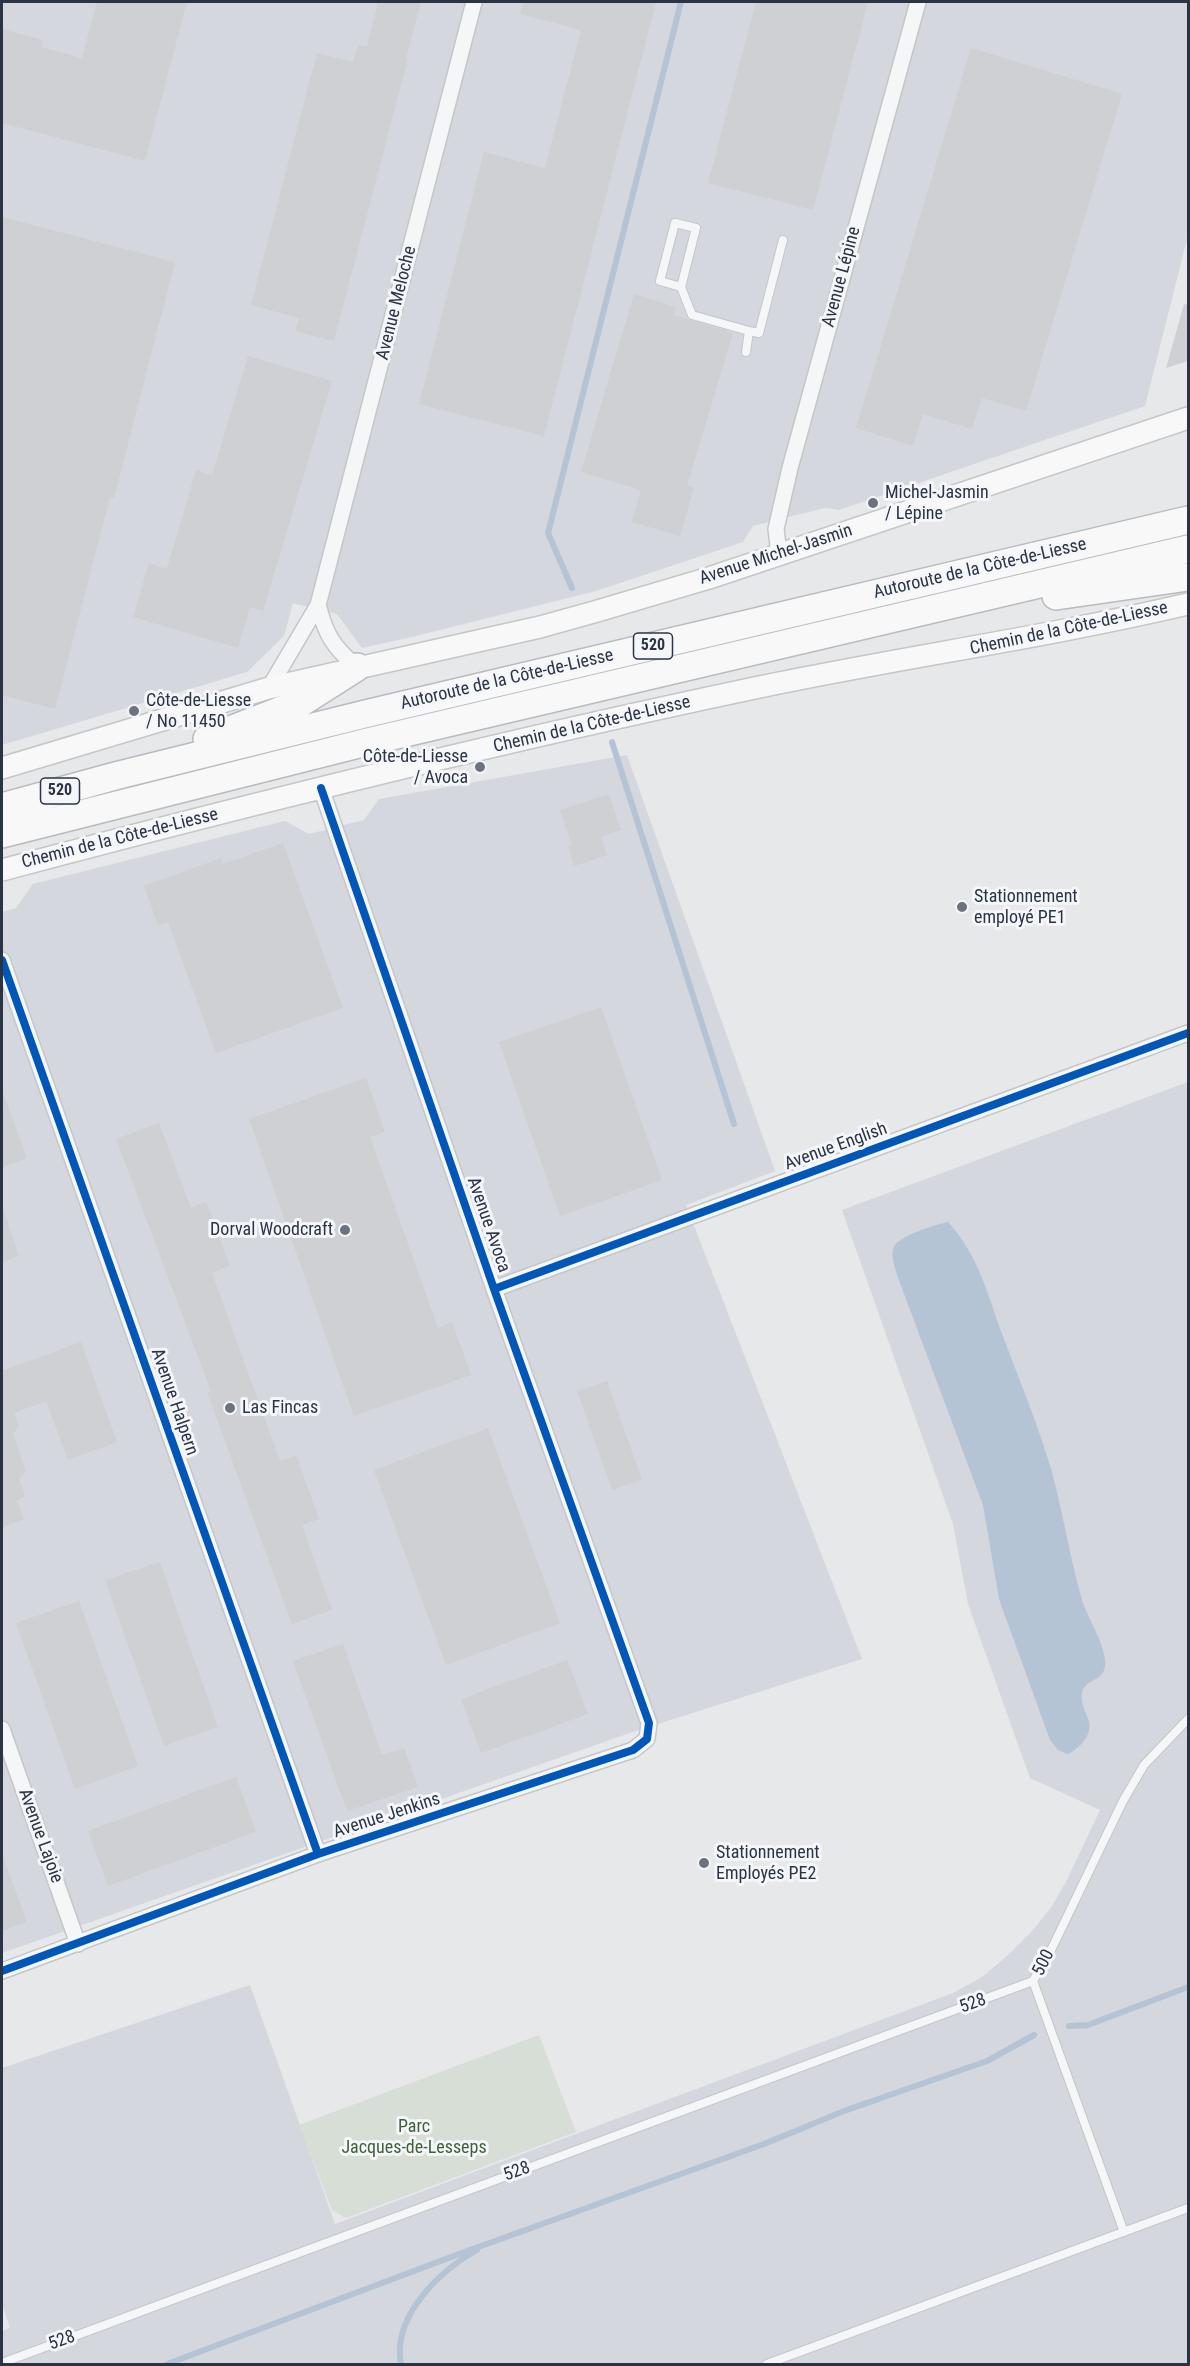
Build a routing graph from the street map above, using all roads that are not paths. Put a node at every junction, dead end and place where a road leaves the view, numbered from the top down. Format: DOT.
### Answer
graph roads {
  1 [pos="474,2"];
  2 [pos="918,2"];
  3 [pos="783,240"];
  4 [pos="681,287"];
  5 [pos="749,331"];
  6 [pos="746,352"];
  7 [pos="1188,418"];
  8 [pos="1188,520"];
  9 [pos="1188,549"];
  10 [pos="779,554"];
  11 [pos="1188,577"];
  12 [pos="1188,604"];
  13 [pos="318,605"];
  14 [pos="883,621"];
  15 [pos="357,667"];
  16 [pos="269,688"];
  17 [pos="2,768"];
  18 [pos="118,775"];
  19 [pos="321,788"];
  20 [pos="2,807"];
  21 [pos="2,834"];
  22 [pos="2,870"];
  23 [pos="2,960"];
  24 [pos="1188,1034"];
  25 [pos="494,1289"];
  26 [pos="1188,1719"];
  27 [pos="2,1729"];
  28 [pos="647,1739"];
  29 [pos="318,1854"];
  30 [pos="78,1944"];
  31 [pos="2,1971"];
  32 [pos="1034,1982"];
  33 [pos="1188,2208"];
  34 [pos="1124,2232"];
  35 [pos="2,2363"];
  36 [pos="767,2364"];
  1 -- 13 [label="street, Avenue Meloche"];
  2 -- 10 [label="street, Avenue Lépine"];
  3 -- 5 [label="lane"];
  4 -- 4 [label="lane"];
  4 -- 5 [label="lane"];
  5 -- 6 [label="lane"];
  7 -- 10 [label="main road, Avenue Michel-Jasmin"];
  8 -- 18 [label="highway, Autoroute de la Côte-de-Liesse / 520"];
  9 -- 14 [label="highway, Autoroute de la Côte-de-Liesse / 520"];
  10 -- 15 [label="main road, Avenue Michel-Jasmin"];
  11 -- 14 [label="highway"];
  12 -- 19 [label="main road, Chemin de la Côte-de-Liesse"];
  13 -- 15 [label="street"];
  13 -- 16 [label="street, Avenue Meloche"];
  14 -- 21 [label="highway, Autoroute de la Côte-de-Liesse / 520"];
  15 -- 16 [label="main road"];
  15 -- 18 [label="highway"];
  16 -- 17 [label="main road"];
  18 -- 20 [label="highway, Autoroute de la Côte-de-Liesse / 520"];
  19 -- 22 [label="main road, Chemin de la Côte-de-Liesse"];
  19 -- 25 [label="street, Avenue Avoca"];
  23 -- 29 [label="street, Avenue Halpern"];
  24 -- 25 [label="street, Avenue English"];
  25 -- 28 [label="street, Avenue Avoca"];
  26 -- 32 [label="lane, 500"];
  27 -- 30 [label="street, Avenue Lajoie"];
  28 -- 29 [label="street, Avenue Jenkins"];
  29 -- 30 [label="street, Avenue Jenkins"];
  30 -- 31 [label="street, Avenue Jenkins"];
  32 -- 34 [label="lane, 500"];
  32 -- 35 [label="lane, 528"];
  33 -- 34 [label="lane"];
  34 -- 36 [label="lane"];
}
